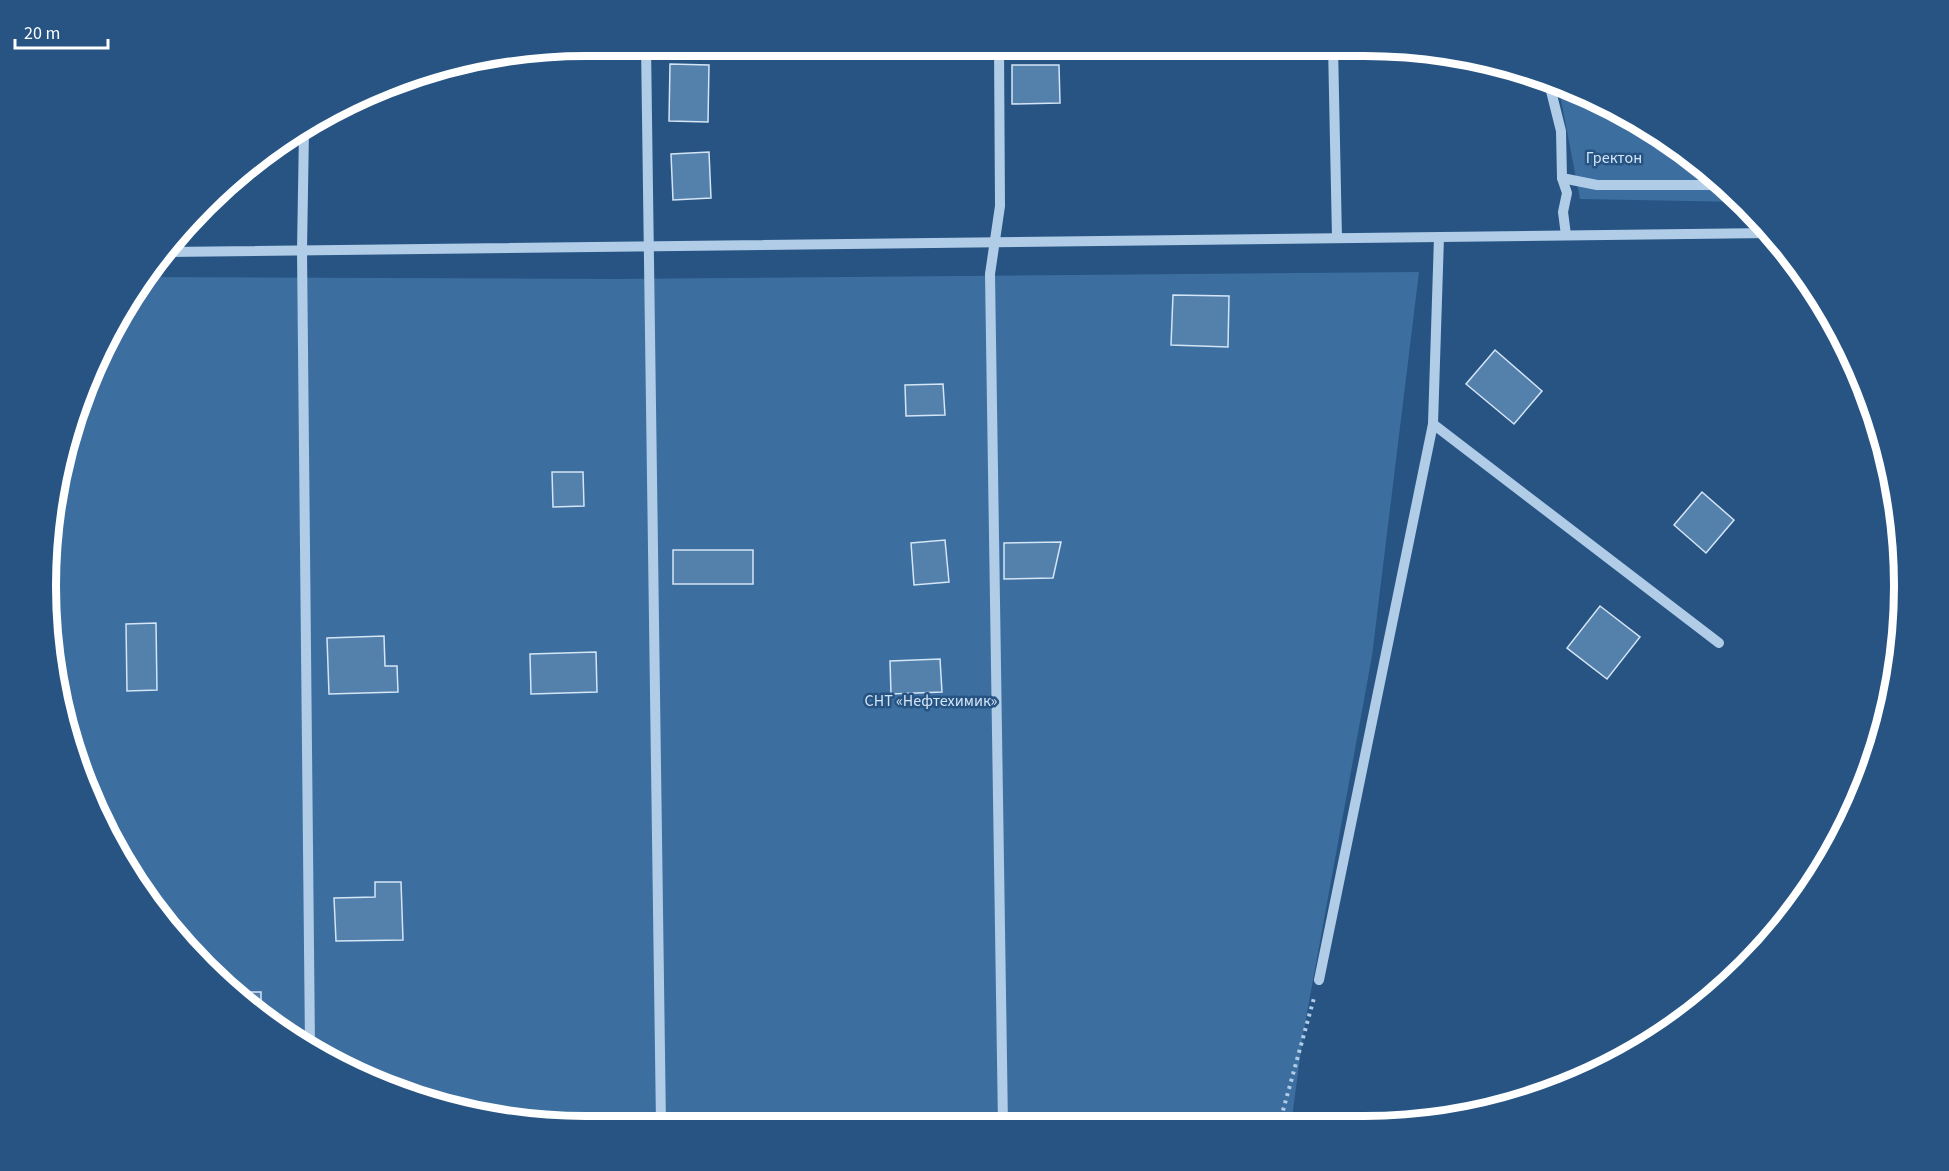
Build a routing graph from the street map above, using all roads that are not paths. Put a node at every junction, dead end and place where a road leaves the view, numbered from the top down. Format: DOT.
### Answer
graph roads {
  1 [pos="646,56"];
  2 [pos="999,56"];
  3 [pos="1333,56"];
  4 [pos="1551,90"];
  5 [pos="304,137"];
  6 [pos="1562,178"];
  7 [pos="1711,185"];
  8 [pos="1759,233"];
  9 [pos="1566,235"];
  10 [pos="1438,237"];
  11 [pos="1337,238"];
  12 [pos="995,242"];
  13 [pos="648,246"];
  14 [pos="302,250"];
  15 [pos="174,252"];
  16 [pos="1433,424"];
  17 [pos="1719,644"];
  18 [pos="1319,980"];
  19 [pos="310,1038"];
  20 [pos="661,1116"];
  21 [pos="1003,1116"];
  1 -- 13 [label="street"];
  2 -- 12 [label="street"];
  3 -- 11 [label="street"];
  4 -- 6 [label="street"];
  5 -- 14 [label="street"];
  6 -- 7 [label="street"];
  6 -- 9 [label="street"];
  8 -- 9 [label="street"];
  9 -- 10 [label="street"];
  10 -- 11 [label="street"];
  10 -- 16 [label="street"];
  11 -- 12 [label="street"];
  12 -- 13 [label="street"];
  12 -- 21 [label="street"];
  13 -- 14 [label="street"];
  13 -- 20 [label="street"];
  14 -- 15 [label="street"];
  14 -- 19 [label="street"];
  16 -- 17 [label="street"];
  16 -- 18 [label="street"];
}
